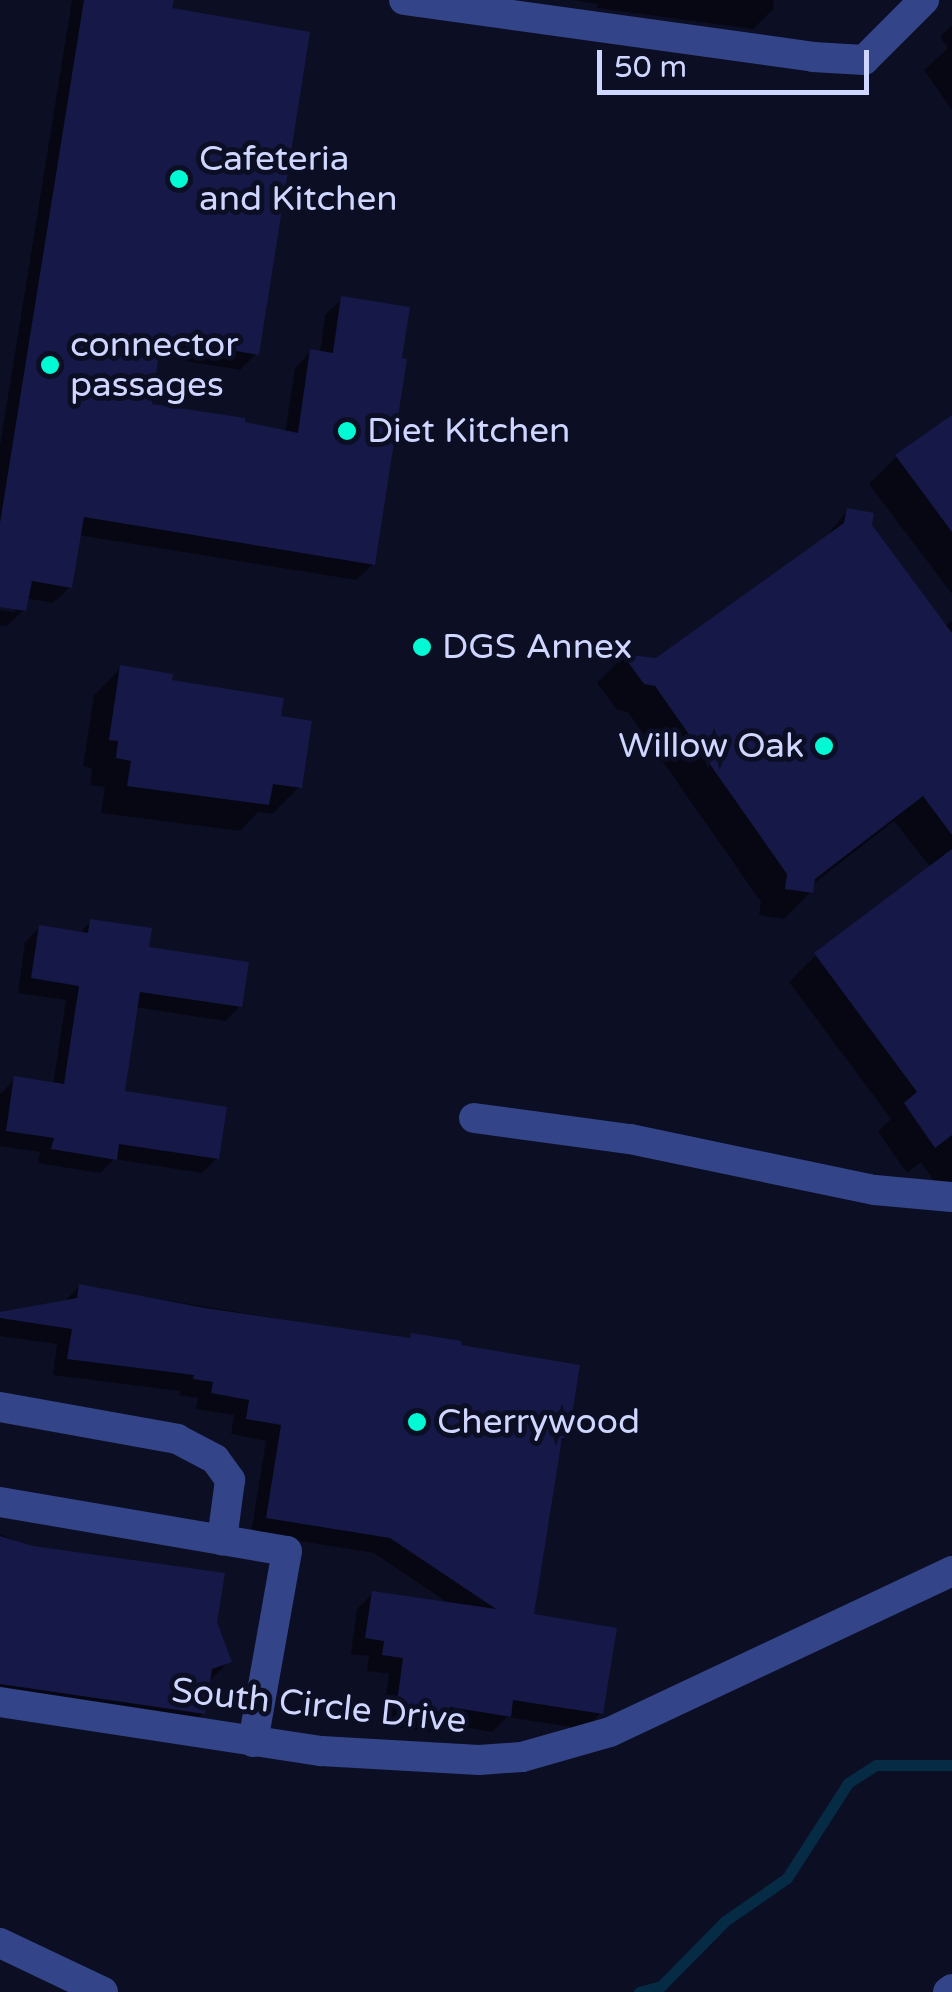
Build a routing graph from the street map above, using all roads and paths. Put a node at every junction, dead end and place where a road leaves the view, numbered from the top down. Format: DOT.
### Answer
graph roads {
  1 [pos="404,0"];
  2 [pos="924,0"];
  3 [pos="474,1118"];
  4 [pos="952,1197"];
  5 [pos="0,1407"];
  6 [pos="0,1502"];
  7 [pos="222,1540"];
  8 [pos="952,1571"];
  9 [pos="0,1702"];
  10 [pos="253,1742"];
  11 [pos="0,1943"];
  12 [pos="103,1992"];
  1 -- 2 [label="street"];
  3 -- 4 [label="street"];
  5 -- 7 [label="street"];
  6 -- 7 [label="street"];
  7 -- 10 [label="street"];
  8 -- 10 [label="street, South Circle Drive"];
  9 -- 10 [label="street, South Circle Drive"];
  11 -- 12 [label="street"];
}
